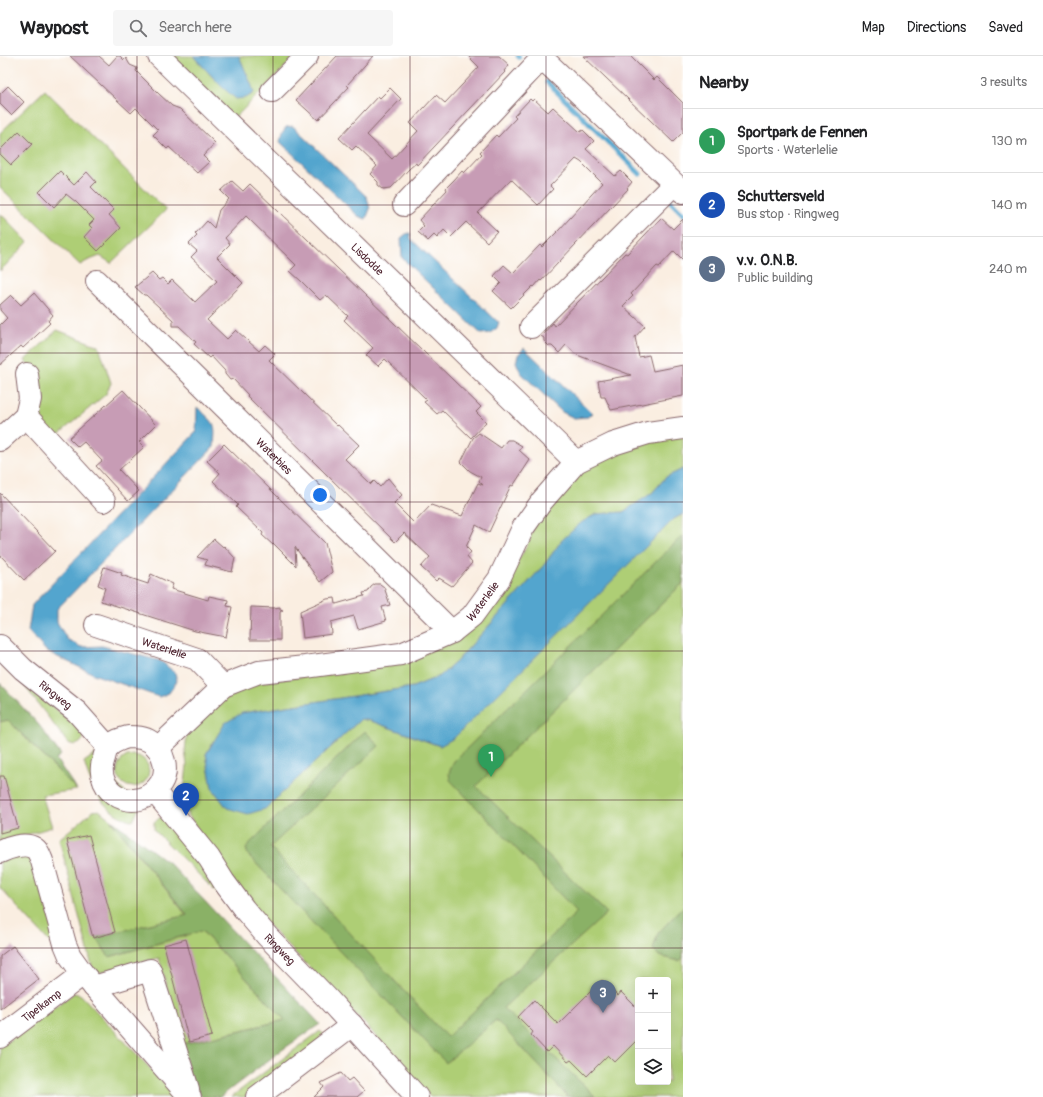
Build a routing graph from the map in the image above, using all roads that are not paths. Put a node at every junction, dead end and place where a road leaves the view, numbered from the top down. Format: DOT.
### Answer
graph roads {
  1 [pos="159,56"];
  2 [pos="307,56"];
  3 [pos="541,57"];
  4 [pos="272,91"];
  5 [pos="678,188"];
  6 [pos="404,205"];
  7 [pos="97,281"];
  8 [pos="531,327"];
  9 [pos="27,374"];
  10 [pos="26,416"];
  11 [pos="683,428"];
  12 [pos="0,440"];
  13 [pos="576,462"];
  14 [pos="104,501"];
  15 [pos="96,625"];
  16 [pos="452,632"];
  17 [pos="0,646"];
  18 [pos="223,686"];
  19 [pos="108,747"];
  20 [pos="158,748"];
  21 [pos="155,792"];
  22 [pos="0,852"];
  23 [pos="88,980"];
  24 [pos="352,1025"];
  25 [pos="0,1037"];
  26 [pos="190,1097"];
  27 [pos="257,1097"];
  28 [pos="417,1097"];
  1 -- 13 [label="street, Lisdodde"];
  2 -- 4 [label="street"];
  3 -- 5 [label="street"];
  3 -- 6 [label="street"];
  5 -- 8 [label="street"];
  7 -- 16 [label="street, Waterbies"];
  9 -- 10 [label="street"];
  10 -- 12 [label="street"];
  10 -- 14 [label="street"];
  11 -- 13 [label="street, Waterlelie"];
  13 -- 16 [label="street, Waterlelie"];
  15 -- 18 [label="street, Waterlelie"];
  16 -- 18 [label="street, Waterlelie"];
  17 -- 19 [label="street, Ringweg"];
  18 -- 20 [label="street, Waterlelie"];
  19 -- 20 [label="street"];
  19 -- 21 [label="street"];
  20 -- 21 [label="street"];
  21 -- 24 [label="street, Ringweg"];
  22 -- 23 [label="street"];
  23 -- 25 [label="street, Tipelkamp"];
  23 -- 26 [label="street"];
  23 -- 26 [label="street"];
  24 -- 27 [label="street"];
  24 -- 28 [label="street, Ringweg"];
}
